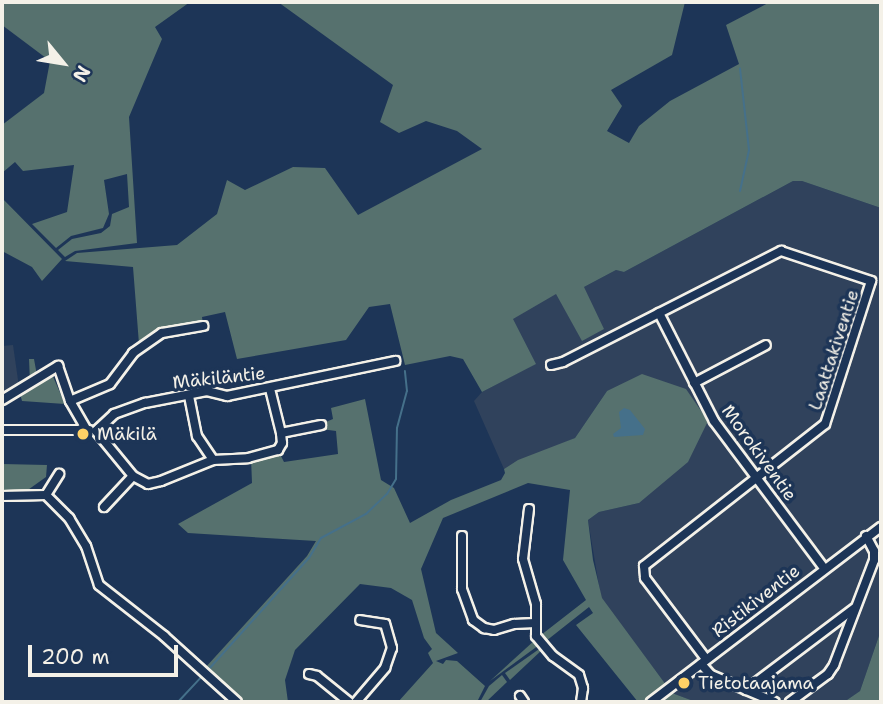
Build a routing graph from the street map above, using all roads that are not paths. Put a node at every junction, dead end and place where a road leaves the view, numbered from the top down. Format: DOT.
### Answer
graph roads {
  1 [pos="659,313"];
  2 [pos="203,326"];
  3 [pos="766,345"];
  4 [pos="395,361"];
  5 [pos="551,365"];
  6 [pos="694,383"];
  7 [pos="270,389"];
  8 [pos="189,396"];
  9 [pos="2,400"];
  10 [pos="70,401"];
  11 [pos="321,425"];
  12 [pos="2,430"];
  13 [pos="91,430"];
  14 [pos="281,433"];
  15 [pos="213,460"];
  16 [pos="59,474"];
  17 [pos="133,476"];
  18 [pos="757,478"];
  19 [pos="46,495"];
  20 [pos="2,496"];
  21 [pos="104,508"];
  22 [pos="529,509"];
  23 [pos="881,527"];
  24 [pos="462,536"];
  25 [pos="866,536"];
  26 [pos="824,568"];
  27 [pos="858,606"];
  28 [pos="359,620"];
  29 [pos="535,623"];
  30 [pos="704,662"];
  31 [pos="309,674"];
  32 [pos="746,690"];
  33 [pos="237,702"];
  34 [pos="349,702"];
  35 [pos="356,702"];
  36 [pos="581,702"];
  37 [pos="651,702"];
  38 [pos="775,702"];
  39 [pos="790,702"];
  1 -- 5 [label="street"];
  1 -- 6 [label="street, Morokiventie"];
  1 -- 18 [label="street, Laattakiventie"];
  2 -- 10 [label="street"];
  3 -- 6 [label="street"];
  4 -- 7 [label="street, Mäkiläntie"];
  6 -- 18 [label="street, Morokiventie"];
  7 -- 8 [label="street, Mäkiläntie"];
  7 -- 14 [label="street"];
  8 -- 13 [label="street, Mäkiläntie"];
  8 -- 15 [label="street"];
  9 -- 10 [label="street"];
  10 -- 13 [label="street"];
  11 -- 14 [label="street"];
  12 -- 13 [label="street"];
  13 -- 17 [label="street"];
  14 -- 15 [label="street"];
  15 -- 17 [label="street"];
  16 -- 19 [label="street"];
  17 -- 21 [label="street"];
  18 -- 26 [label="street, Morokiventie"];
  18 -- 30 [label="street, Laattakiventie"];
  19 -- 20 [label="street"];
  19 -- 33 [label="street"];
  22 -- 29 [label="street"];
  23 -- 25 [label="street, Ristikiventie"];
  24 -- 29 [label="street"];
  25 -- 26 [label="street, Ristikiventie"];
  25 -- 27 [label="street"];
  26 -- 30 [label="street, Ristikiventie"];
  27 -- 32 [label="street"];
  27 -- 39 [label="street"];
  28 -- 35 [label="street"];
  29 -- 36 [label="street"];
  30 -- 32 [label="street"];
  30 -- 37 [label="street, Ristikiventie"];
  31 -- 34 [label="street"];
  32 -- 38 [label="street"];
}
